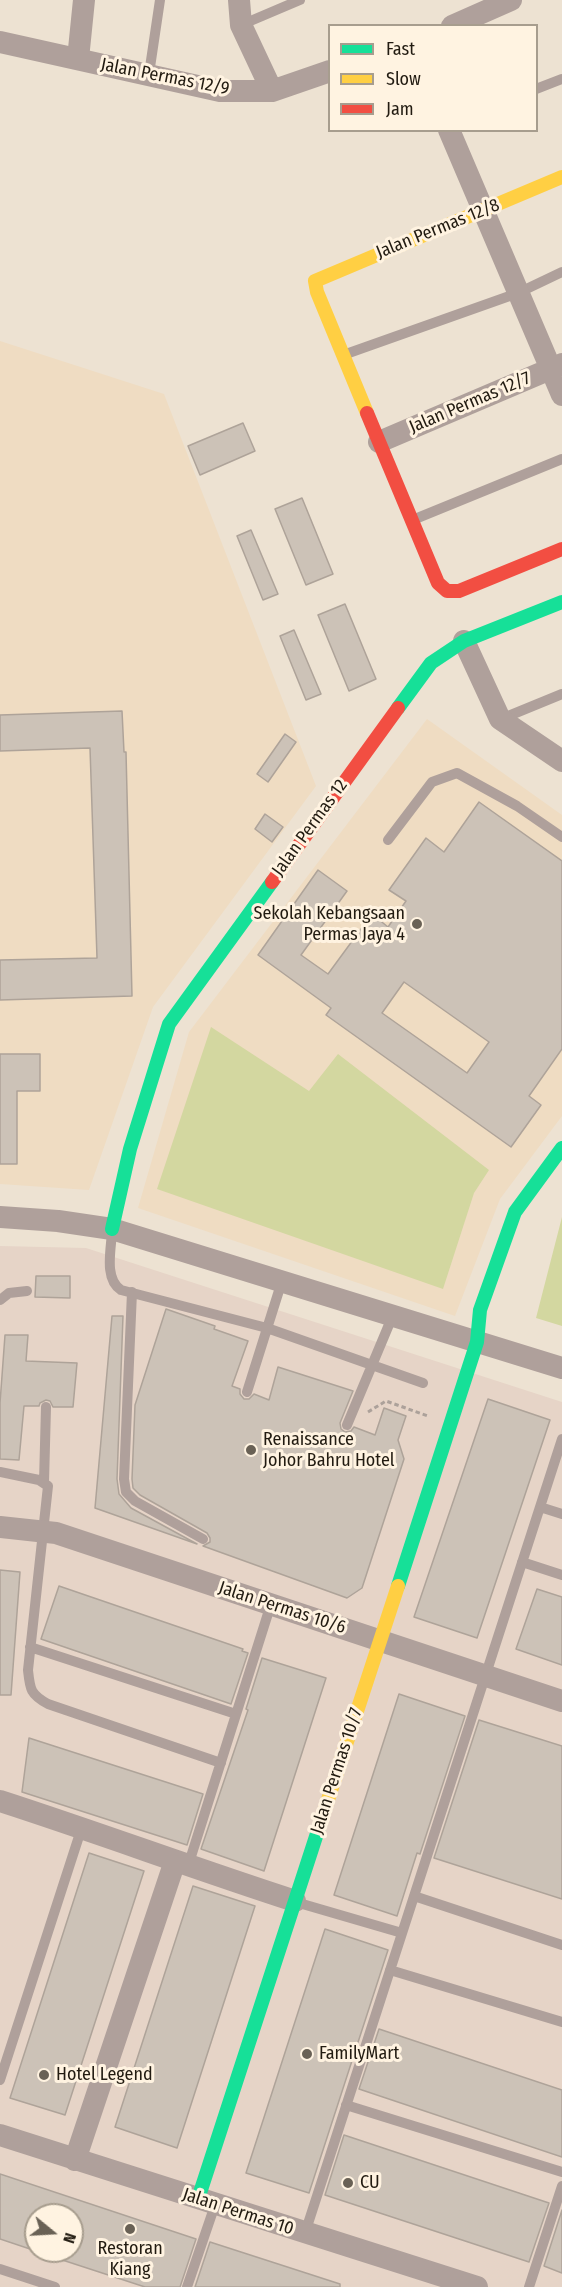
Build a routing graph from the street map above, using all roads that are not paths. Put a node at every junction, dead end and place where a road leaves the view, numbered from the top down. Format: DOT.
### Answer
graph roads {
  1 [pos="84,0"];
  2 [pos="160,0"];
  3 [pos="239,0"];
  4 [pos="300,0"];
  5 [pos="511,0"];
  6 [pos="457,24"];
  7 [pos="242,25"];
  8 [pos="0,42"];
  9 [pos="78,59"];
  10 [pos="328,72"];
  11 [pos="149,74"];
  12 [pos="562,79"];
  13 [pos="538,89"];
  14 [pos="272,91"];
  15 [pos="450,132"];
  16 [pos="562,177"];
  17 [pos="482,212"];
  18 [pos="562,272"];
  19 [pos="518,292"];
  20 [pos="343,356"];
  21 [pos="556,366"];
  22 [pos="562,395"];
  23 [pos="379,442"];
  24 [pos="562,459"];
  25 [pos="411,521"];
  26 [pos="562,549"];
  27 [pos="562,602"];
  28 [pos="464,641"];
  29 [pos="562,694"];
  30 [pos="500,719"];
  31 [pos="562,760"];
  32 [pos="562,837"];
  33 [pos="388,840"];
  34 [pos="562,1148"];
  35 [pos="0,1217"];
  36 [pos="112,1229"];
  37 [pos="282,1281"];
  38 [pos="27,1291"];
  39 [pos="132,1292"];
  40 [pos="0,1300"];
  41 [pos="393,1315"];
  42 [pos="267,1328"];
  43 [pos="477,1342"];
  44 [pos="372,1366"];
  45 [pos="562,1368"];
  46 [pos="423,1383"];
  47 [pos="247,1392"];
  48 [pos="46,1407"];
  49 [pos="347,1425"];
  50 [pos="562,1439"];
  51 [pos="0,1472"];
  52 [pos="44,1482"];
  53 [pos="540,1507"];
  54 [pos="562,1514"];
  55 [pos="0,1527"];
  56 [pos="43,1532"];
  57 [pos="203,1539"];
  58 [pos="522,1562"];
  59 [pos="562,1575"];
  60 [pos="271,1604"];
  61 [pos="380,1640"];
  62 [pos="30,1647"];
  63 [pos="486,1676"];
  64 [pos="562,1701"];
  65 [pos="236,1714"];
  66 [pos="221,1762"];
  67 [pos="0,1801"];
  68 [pos="82,1827"];
  69 [pos="182,1864"];
  70 [pos="414,1896"];
  71 [pos="295,1901"];
  72 [pos="402,1933"];
  73 [pos="562,1945"];
  74 [pos="390,1970"];
  75 [pos="562,2022"];
  76 [pos="0,2079"];
  77 [pos="346,2105"];
  78 [pos="0,2135"];
  79 [pos="75,2160"];
  80 [pos="562,2172"];
  81 [pos="562,2186"];
  82 [pos="206,2202"];
  83 [pos="305,2233"];
  84 [pos="0,2269"];
  85 [pos="55,2287"];
  86 [pos="187,2287"];
  87 [pos="477,2287"];
  88 [pos="529,2287"];
  1 -- 9 [label="street"];
  2 -- 11 [label="lane"];
  3 -- 7 [label="street"];
  4 -- 7 [label="lane"];
  5 -- 6 [label="street"];
  7 -- 14 [label="street"];
  8 -- 9 [label="street, Jalan Permas 12/9"];
  9 -- 11 [label="street, Jalan Permas 12/9"];
  10 -- 14 [label="street, Jalan Permas 12/9"];
  11 -- 14 [label="street, Jalan Permas 12/9"];
  12 -- 13 [label="lane"];
  15 -- 17 [label="street"];
  16 -- 17 [label="street, Jalan Permas 12/8"];
  17 -- 19 [label="street"];
  17 -- 20 [label="street, Jalan Permas 12/8"];
  18 -- 19 [label="lane"];
  19 -- 20 [label="lane"];
  19 -- 21 [label="street"];
  20 -- 23 [label="street"];
  21 -- 22 [label="street"];
  21 -- 23 [label="street, Jalan Permas 12/7"];
  23 -- 25 [label="street"];
  24 -- 25 [label="lane"];
  25 -- 26 [label="street"];
  27 -- 28 [label="street, Jalan Permas 12"];
  28 -- 30 [label="street"];
  28 -- 36 [label="street, Jalan Permas 12"];
  29 -- 30 [label="lane"];
  30 -- 31 [label="street"];
  32 -- 33 [label="lane"];
  34 -- 43 [label="street, Jalan Permas 10/7"];
  35 -- 36 [label="street"];
  36 -- 37 [label="street"];
  36 -- 39 [label="lane"];
  37 -- 41 [label="street"];
  37 -- 42 [label="lane"];
  38 -- 40 [label="lane"];
  39 -- 42 [label="lane"];
  39 -- 57 [label="lane"];
  41 -- 43 [label="street"];
  41 -- 44 [label="lane"];
  42 -- 44 [label="lane"];
  42 -- 47 [label="lane"];
  43 -- 45 [label="street"];
  43 -- 61 [label="street, Jalan Permas 10/7"];
  44 -- 46 [label="lane"];
  44 -- 49 [label="lane"];
  48 -- 52 [label="lane"];
  50 -- 53 [label="lane"];
  51 -- 52 [label="lane"];
  52 -- 56 [label="lane"];
  53 -- 54 [label="lane"];
  53 -- 58 [label="lane"];
  55 -- 56 [label="street, Jalan Permas 10/6"];
  56 -- 60 [label="street, Jalan Permas 10/6"];
  56 -- 62 [label="lane"];
  58 -- 59 [label="lane"];
  58 -- 63 [label="lane"];
  60 -- 61 [label="street, Jalan Permas 10/6"];
  60 -- 65 [label="lane"];
  61 -- 63 [label="street, Jalan Permas 10/6"];
  61 -- 71 [label="street, Jalan Permas 10/7"];
  62 -- 65 [label="lane"];
  62 -- 66 [label="lane"];
  63 -- 64 [label="street, Jalan Permas 10/6"];
  63 -- 70 [label="lane"];
  65 -- 66 [label="lane"];
  66 -- 69 [label="lane"];
  67 -- 68 [label="street"];
  68 -- 69 [label="street"];
  68 -- 76 [label="lane"];
  69 -- 71 [label="street"];
  69 -- 79 [label="street"];
  70 -- 72 [label="lane"];
  70 -- 73 [label="lane"];
  71 -- 72 [label="lane"];
  71 -- 82 [label="street, Jalan Permas 10/7"];
  72 -- 74 [label="lane"];
  74 -- 75 [label="lane"];
  74 -- 77 [label="lane"];
  77 -- 80 [label="lane"];
  77 -- 83 [label="lane"];
  78 -- 79 [label="street, Jalan Permas 10"];
  79 -- 82 [label="street, Jalan Permas 10"];
  81 -- 88 [label="lane"];
  82 -- 83 [label="street, Jalan Permas 10"];
  82 -- 86 [label="lane"];
  83 -- 87 [label="street, Jalan Permas 10"];
  84 -- 85 [label="lane"];
}
